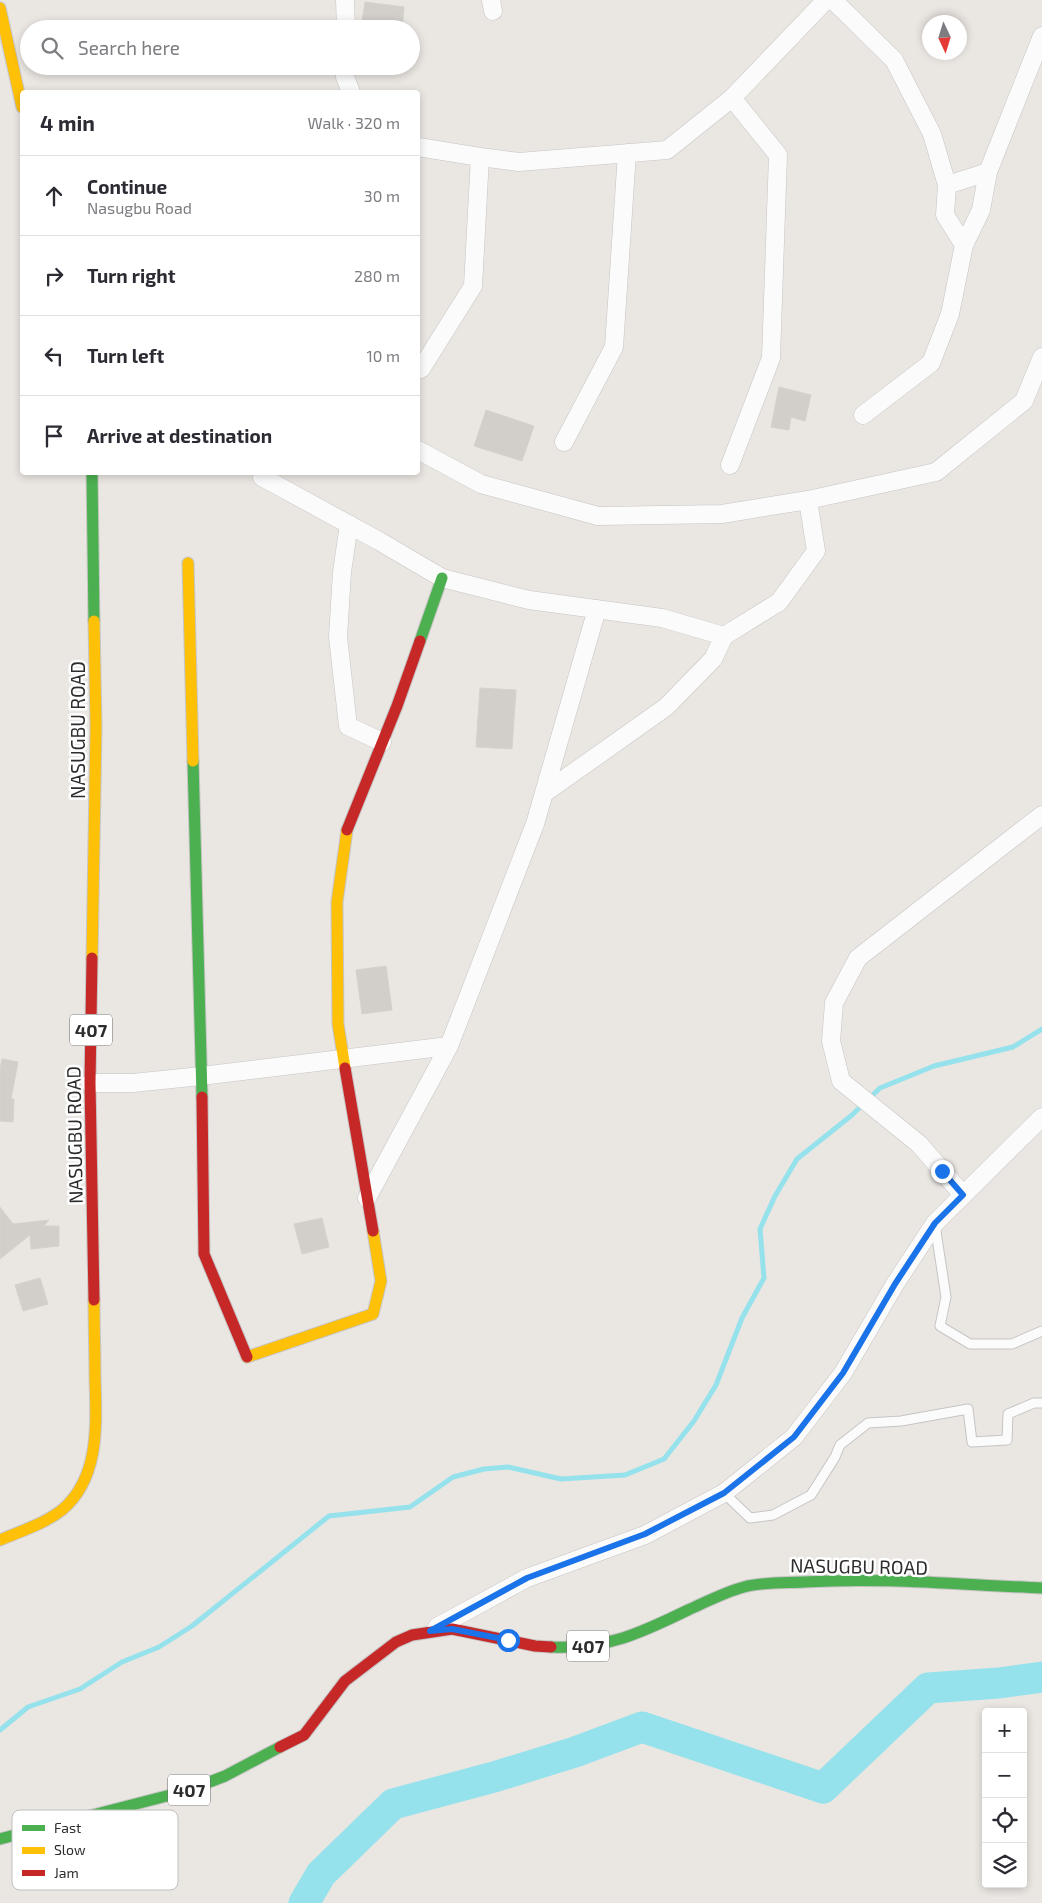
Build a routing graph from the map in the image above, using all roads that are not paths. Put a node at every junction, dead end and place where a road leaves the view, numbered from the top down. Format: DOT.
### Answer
graph roads {
  1 [pos="345,0"];
  2 [pos="826,0"];
  3 [pos="833,0"];
  4 [pos="0,8"];
  5 [pos="346,20"];
  6 [pos="1042,36"];
  7 [pos="345,75"];
  8 [pos="351,90"];
  9 [pos="20,98"];
  10 [pos="732,98"];
  11 [pos="420,147"];
  12 [pos="627,153"];
  13 [pos="480,158"];
  14 [pos="988,172"];
  15 [pos="947,185"];
  16 [pos="964,245"];
  17 [pos="1042,357"];
  18 [pos="421,369"];
  19 [pos="863,415"];
  20 [pos="564,442"];
  21 [pos="420,451"];
  22 [pos="730,465"];
  23 [pos="92,475"];
  24 [pos="262,477"];
  25 [pos="808,500"];
  26 [pos="349,524"];
  27 [pos="188,563"];
  28 [pos="442,578"];
  29 [pos="597,609"];
  30 [pos="724,636"];
  31 [pos="382,742"];
  32 [pos="546,792"];
  33 [pos="1042,815"];
  34 [pos="449,1046"];
  35 [pos="344,1059"];
  36 [pos="201,1076"];
  37 [pos="90,1083"];
  38 [pos="1042,1117"];
  39 [pos="963,1195"];
  40 [pos="367,1198"];
  41 [pos="935,1223"];
  42 [pos="1042,1332"];
  43 [pos="1042,1403"];
  44 [pos="724,1493"];
  45 [pos="0,1540"];
  46 [pos="1042,1588"];
  47 [pos="430,1631"];
  48 [pos="113,1810"];
  1 -- 5 [label="street"];
  2 -- 10 [label="street"];
  3 -- 15 [label="street"];
  4 -- 9 [label="main road"];
  6 -- 14 [label="street"];
  7 -- 8 [label="street"];
  10 -- 12 [label="street"];
  10 -- 22 [label="street"];
  11 -- 13 [label="street"];
  12 -- 13 [label="street"];
  12 -- 20 [label="street"];
  13 -- 18 [label="street"];
  14 -- 15 [label="street"];
  14 -- 16 [label="street"];
  15 -- 16 [label="street"];
  16 -- 19 [label="street"];
  17 -- 25 [label="street"];
  21 -- 25 [label="street"];
  23 -- 37 [label="main road, NASUGBU ROAD / 407"];
  24 -- 26 [label="street"];
  25 -- 30 [label="street"];
  26 -- 28 [label="street"];
  26 -- 31 [label="street"];
  27 -- 36 [label="main road"];
  28 -- 29 [label="street"];
  28 -- 31 [label="main road"];
  29 -- 30 [label="street"];
  29 -- 32 [label="street"];
  30 -- 32 [label="street"];
  31 -- 35 [label="main road"];
  32 -- 34 [label="street"];
  33 -- 39 [label="street"];
  34 -- 35 [label="street"];
  34 -- 40 [label="street"];
  35 -- 36 [label="street"];
  35 -- 40 [label="main road"];
  36 -- 37 [label="street"];
  36 -- 40 [label="main road"];
  37 -- 45 [label="main road, NASUGBU ROAD / 407"];
  38 -- 39 [label="street"];
  39 -- 41 [label="street"];
  41 -- 42 [label="lane"];
  41 -- 44 [label="street"];
  43 -- 44 [label="lane"];
  44 -- 47 [label="street"];
  46 -- 47 [label="main road, NASUGBU ROAD / 407"];
  47 -- 48 [label="main road, NASUGBU ROAD / 407"];
}
